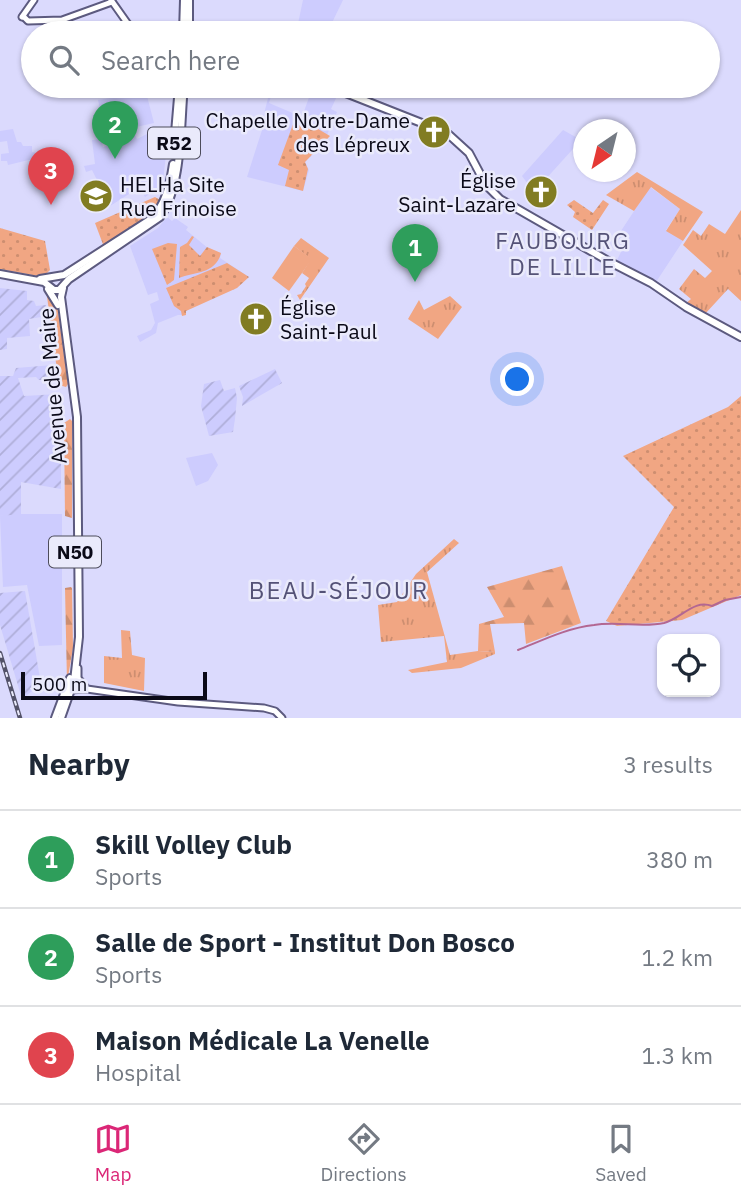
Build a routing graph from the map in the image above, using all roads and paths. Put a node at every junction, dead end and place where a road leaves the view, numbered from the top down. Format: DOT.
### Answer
graph roads {
  1 [pos="33,0"];
  2 [pos="186,0"];
  3 [pos="112,1"];
  4 [pos="125,21"];
  5 [pos="186,21"];
  6 [pos="181,98"];
  7 [pos="181,98"];
  8 [pos="357,98"];
  9 [pos="0,273"];
  10 [pos="75,275"];
  11 [pos="60,276"];
  12 [pos="51,278"];
  13 [pos="41,282"];
  14 [pos="64,286"];
  15 [pos="52,288"];
  16 [pos="60,302"];
  17 [pos="741,337"];
  18 [pos="77,665"];
  19 [pos="88,689"];
  20 [pos="69,690"];
  21 [pos="55,718"];
  22 [pos="61,718"];
  23 [pos="282,718"];
  1 -- 3 [label="main road"];
  2 -- 5 [label="main road"];
  3 -- 4 [label="main road"];
  6 -- 11 [label="main road, R52"];
  7 -- 10 [label="main road, R52"];
  8 -- 17 [label="main road"];
  9 -- 12 [label="main road, R52"];
  9 -- 13 [label="main road, R52"];
  10 -- 14 [label="main road, R52"];
  10 -- 16 [label="main road"];
  11 -- 12 [label="main road, R52"];
  11 -- 14 [label="main road"];
  12 -- 15 [label="main road, Avenue de Maire"];
  13 -- 15 [label="main road, R52"];
  13 -- 16 [label="main road"];
  14 -- 15 [label="main road, R52"];
  14 -- 16 [label="main road, Avenue de Maire / N50"];
  15 -- 16 [label="main road, Avenue de Maire / N50"];
  16 -- 18 [label="main road, Avenue de Maire / N50"];
  16 -- 20 [label="main road, Avenue de Maire / N50"];
  18 -- 19 [label="main road"];
  18 -- 20 [label="main road, Avenue de Maire / N50"];
  19 -- 20 [label="main road"];
  19 -- 23 [label="main road"];
  20 -- 21 [label="main road, N50"];
  20 -- 22 [label="main road, N50"];
}
